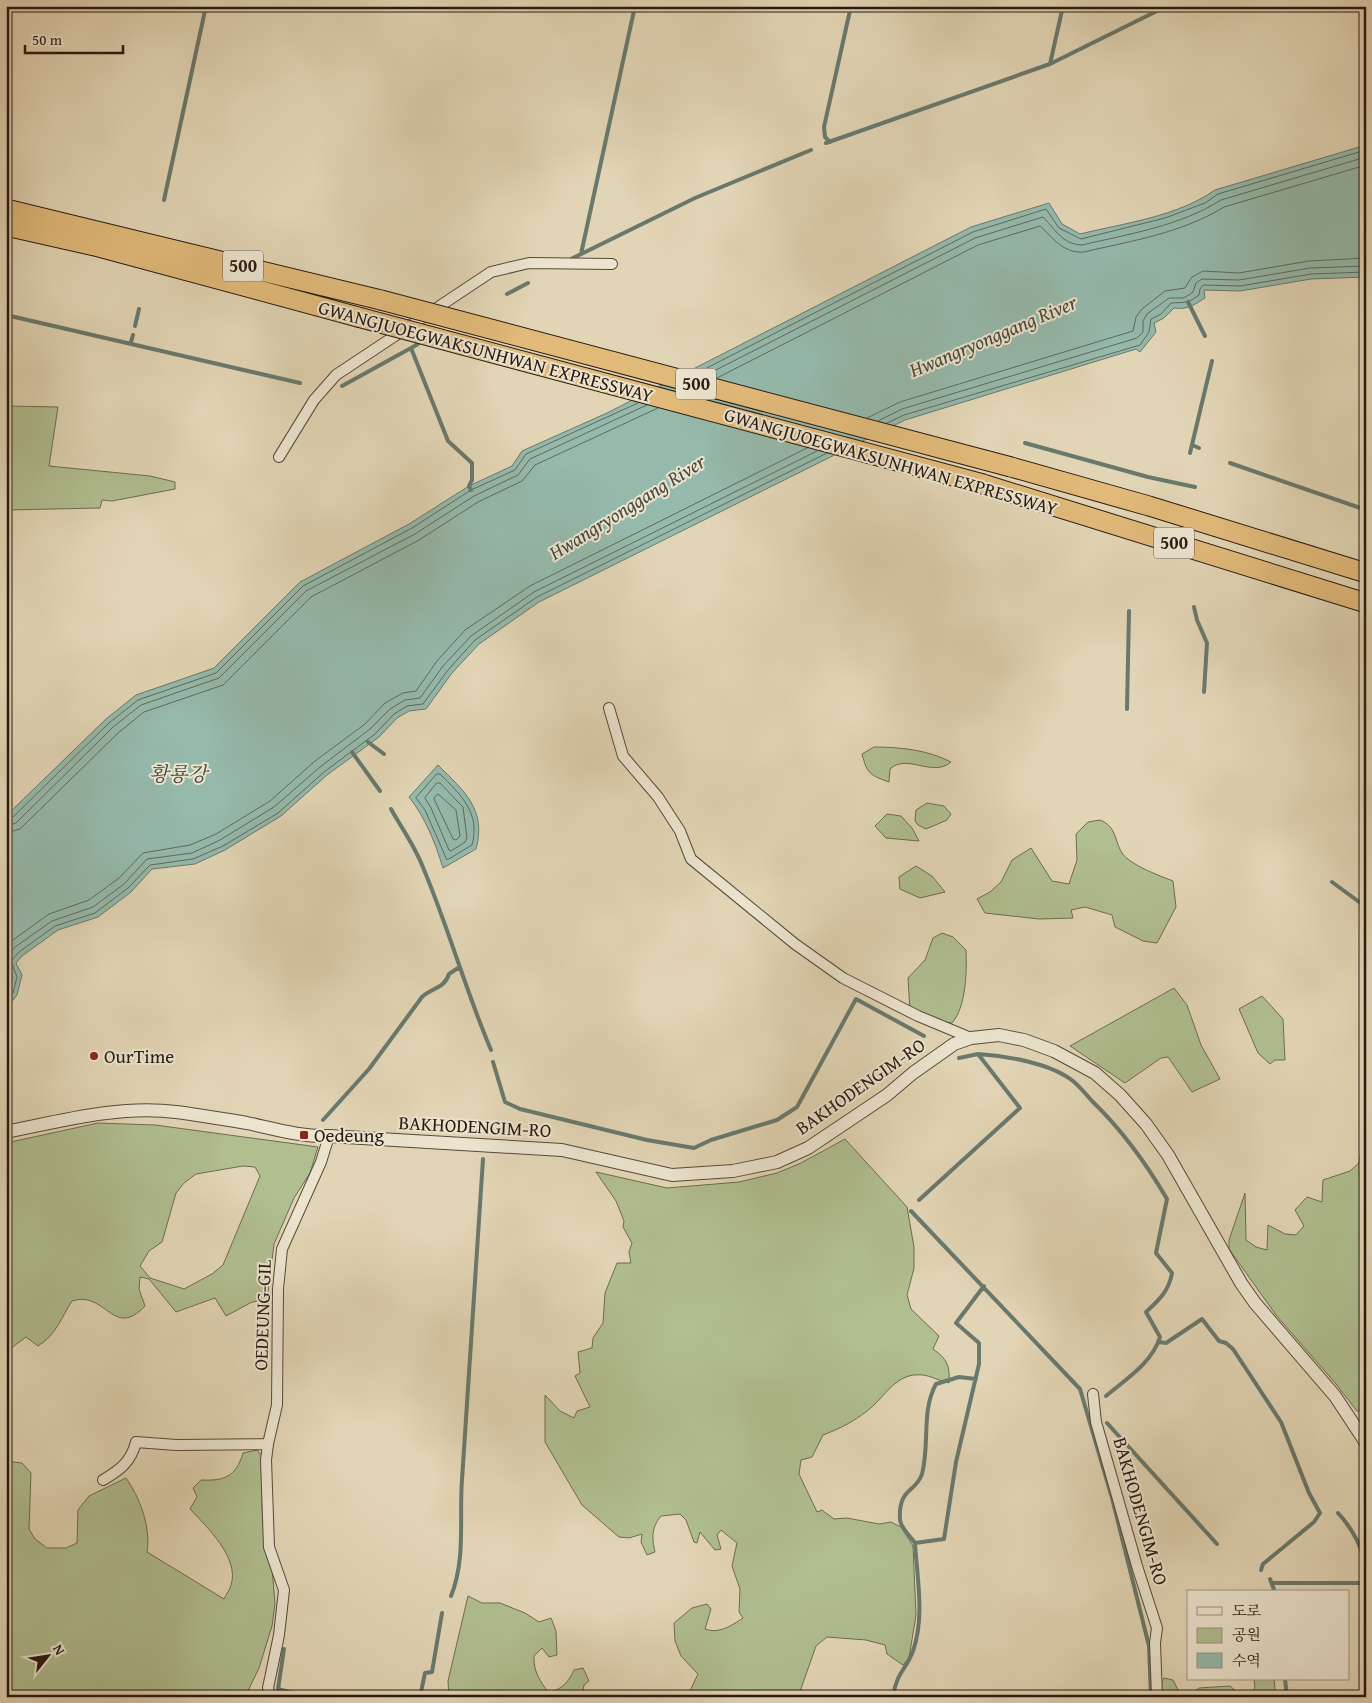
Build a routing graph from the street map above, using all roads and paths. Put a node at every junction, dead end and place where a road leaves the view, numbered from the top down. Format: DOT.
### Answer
graph roads {
  1 [pos="6,209"];
  2 [pos="6,226"];
  3 [pos="103,239"];
  4 [pos="612,264"];
  5 [pos="280,457"];
  6 [pos="1366,573"];
  7 [pos="1366,603"];
  8 [pos="609,708"];
  9 [pos="970,1038"];
  10 [pos="6,1132"];
  11 [pos="329,1136"];
  12 [pos="1093,1394"];
  13 [pos="1366,1443"];
  14 [pos="268,1444"];
  15 [pos="103,1480"];
  16 [pos="270,1697"];
  17 [pos="1157,1697"];
  1 -- 3 [label="highway, GWANGJUOEGWAKSUNHWAN EXPRESSWAY / 500"];
  2 -- 3 [label="highway, GWANGJUOEGWAKSUNHWAN EXPRESSWAY / 500"];
  3 -- 6 [label="highway, GWANGJUOEGWAKSUNHWAN EXPRESSWAY / 500, bridge"];
  3 -- 7 [label="highway, GWANGJUOEGWAKSUNHWAN EXPRESSWAY / 500, bridge"];
  4 -- 5 [label="street"];
  8 -- 9 [label="street"];
  9 -- 11 [label="street, BAKHODENGIM-RO"];
  9 -- 13 [label="street, BAKHODENGIM-RO"];
  10 -- 11 [label="street, BAKHODENGIM-RO"];
  11 -- 14 [label="street, OEDEUNG-GIL"];
  12 -- 17 [label="street, BAKHODENGIM-RO"];
  14 -- 15 [label="street"];
  14 -- 16 [label="street, OEDEUNG-GIL"];
}
